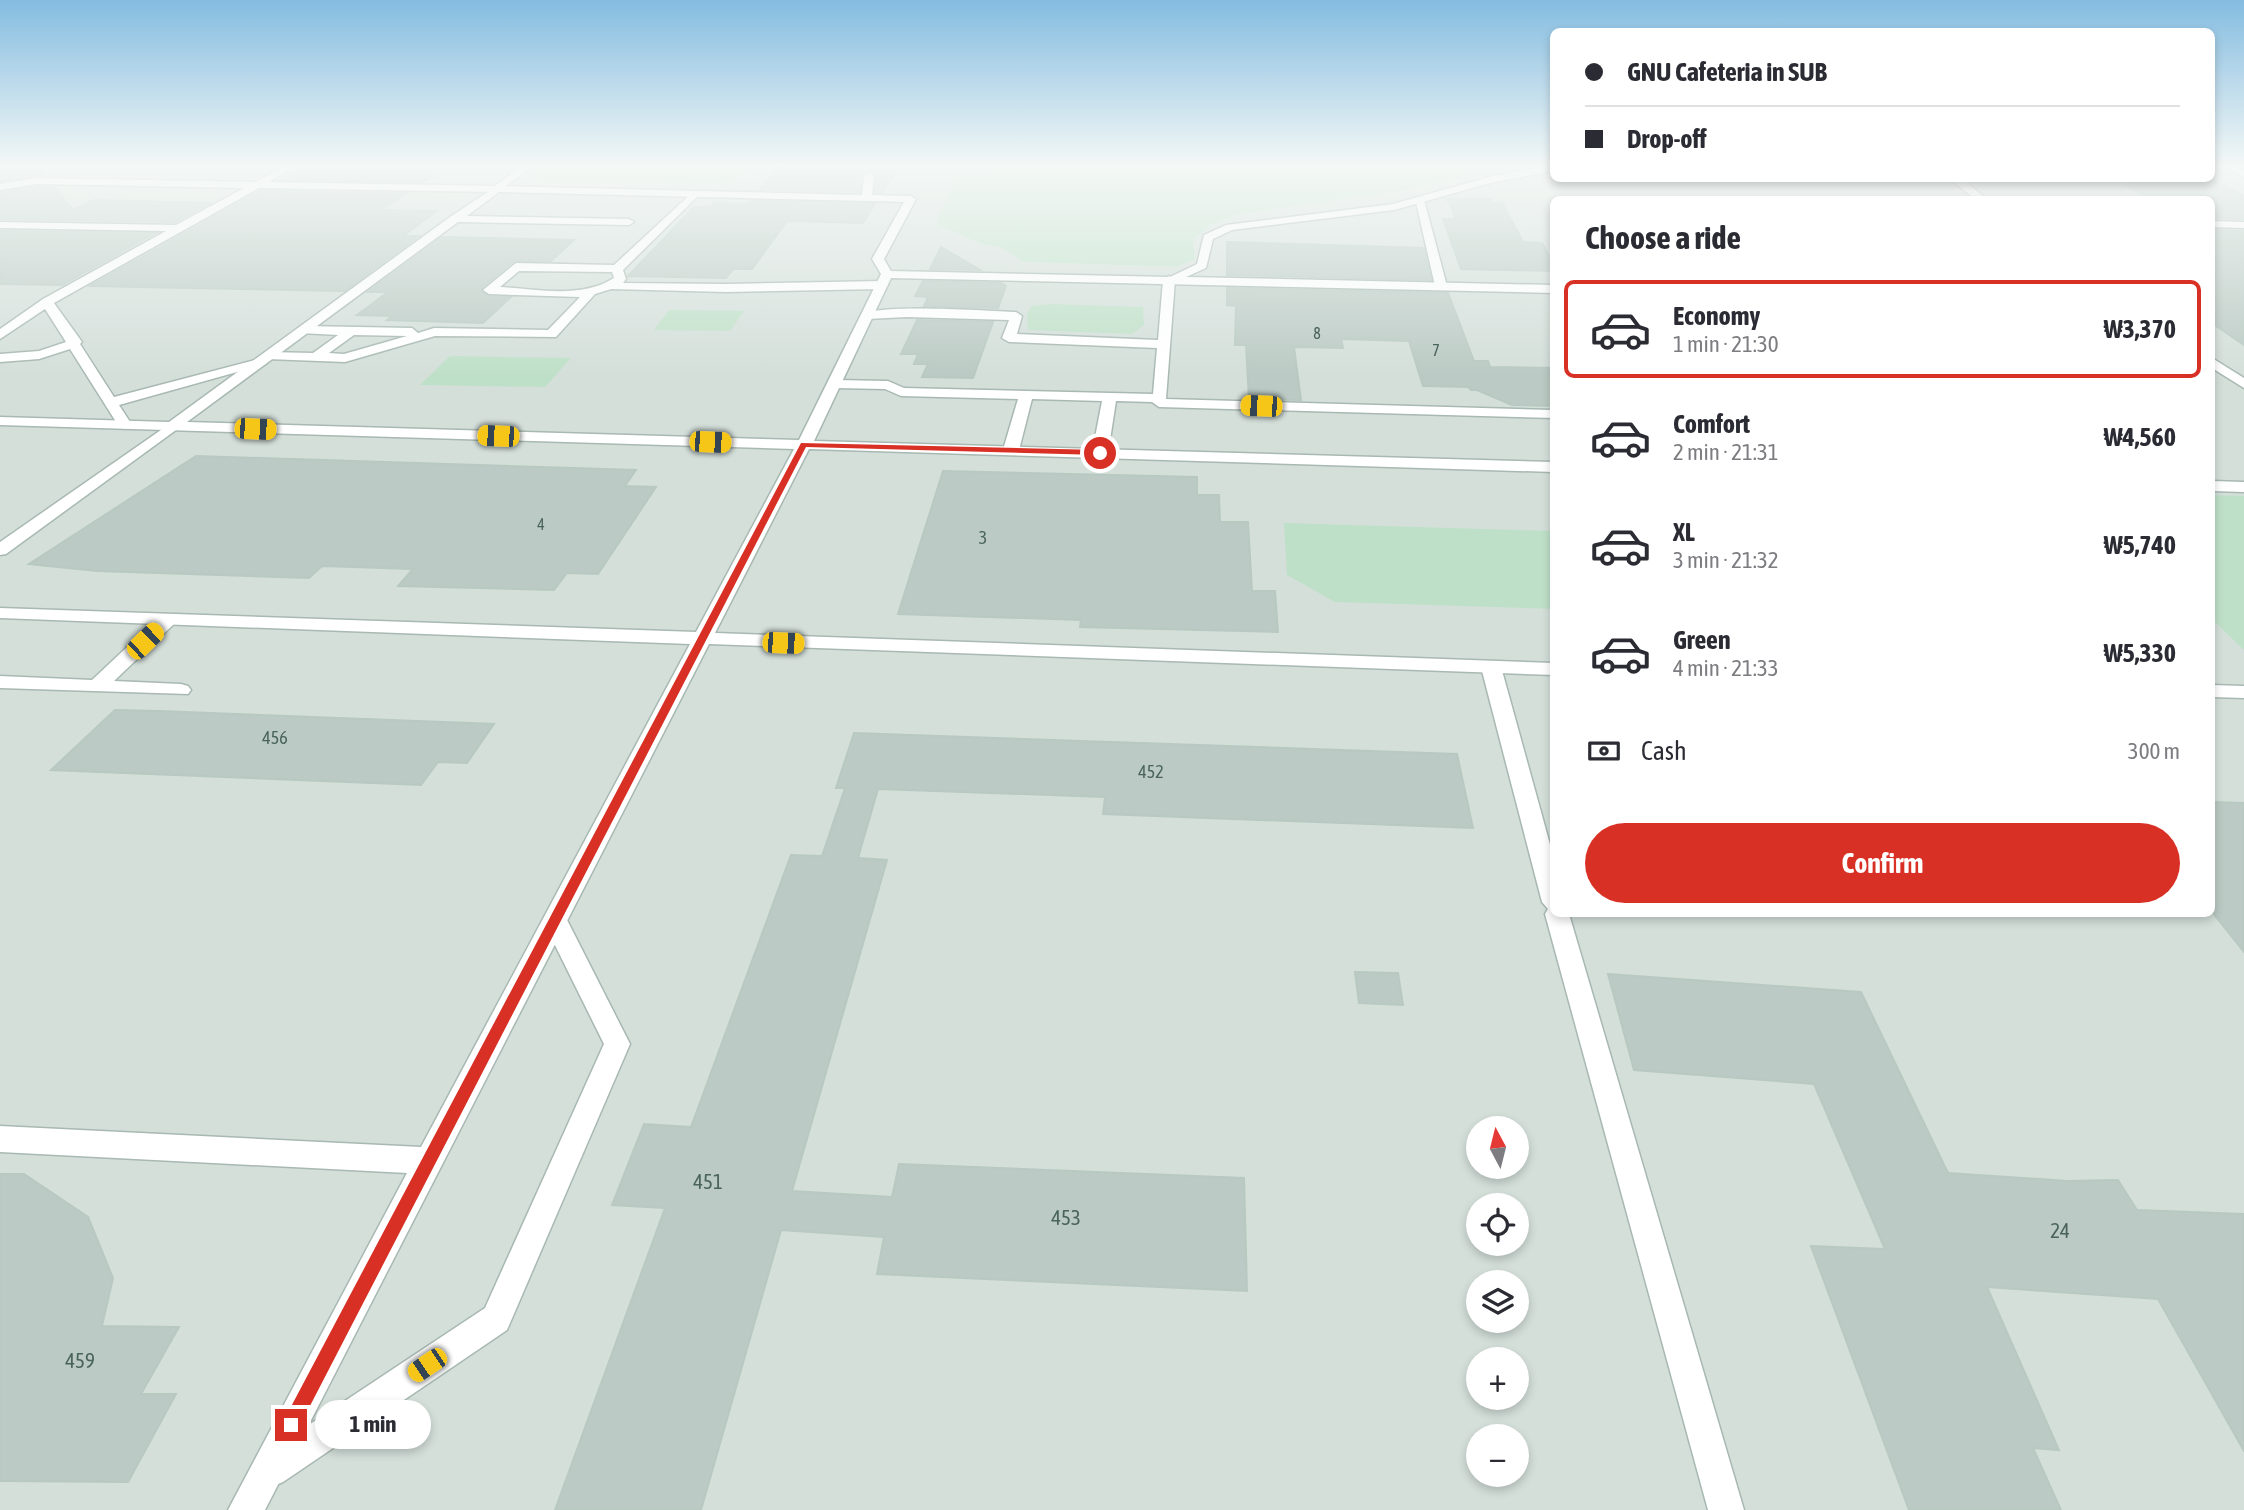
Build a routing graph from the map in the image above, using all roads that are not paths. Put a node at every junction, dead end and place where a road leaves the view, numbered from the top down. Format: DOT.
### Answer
graph roads {
  1 [pos="163,235"];
  2 [pos="432,235"];
  3 [pos="651,235"];
  4 [pos="891,235"];
  5 [pos="1211,235"];
  6 [pos="1428,235"];
  7 [pos="617,269"];
  8 [pos="884,279"];
  9 [pos="1169,280"];
  10 [pos="612,286"];
  11 [pos="1441,286"];
  12 [pos="1550,289"];
  13 [pos="590,293"];
  14 [pos="47,302"];
  15 [pos="868,316"];
  16 [pos="305,330"];
  17 [pos="351,331"];
  18 [pos="434,332"];
  19 [pos="0,335"];
  20 [pos="75,342"];
  21 [pos="1164,344"];
  22 [pos="316,357"];
  23 [pos="0,358"];
  24 [pos="265,358"];
  25 [pos="2215,364"];
  26 [pos="836,384"];
  27 [pos="2244,384"];
  28 [pos="1026,395"];
  29 [pos="1110,397"];
  30 [pos="1159,398"];
  31 [pos="113,402"];
  32 [pos="1550,414"];
  33 [pos="0,421"];
  34 [pos="125,425"];
  35 [pos="172,426"];
  36 [pos="804,445"];
  37 [pos="1011,450"];
  38 [pos="1100,453"];
  39 [pos="1550,467"];
  40 [pos="2215,486"];
  41 [pos="2244,487"];
  42 [pos="0,550"];
  43 [pos="0,613"];
  44 [pos="167,620"];
  45 [pos="702,640"];
  46 [pos="1490,667"];
  47 [pos="1550,669"];
  48 [pos="0,682"];
  49 [pos="97,686"];
  50 [pos="181,690"];
  51 [pos="2215,691"];
  52 [pos="2244,692"];
  53 [pos="1550,886"];
  54 [pos="1559,917"];
  55 [pos="556,923"];
  56 [pos="0,1139"];
  57 [pos="428,1161"];
  58 [pos="266,1473"];
  59 [pos="246,1510"];
  60 [pos="1726,1510"];
  1 -- 14 [label="street"];
  2 -- 16 [label="street"];
  3 -- 7 [label="street"];
  4 -- 8 [label="street"];
  5 -- 9 [label="street"];
  6 -- 11 [label="street"];
  7 -- 10 [label="street"];
  7 -- 13 [label="street"];
  8 -- 9 [label="street"];
  8 -- 10 [label="street"];
  8 -- 15 [label="street"];
  9 -- 11 [label="street"];
  9 -- 21 [label="street"];
  10 -- 13 [label="street"];
  11 -- 12 [label="street"];
  13 -- 18 [label="street"];
  14 -- 19 [label="street"];
  14 -- 20 [label="street"];
  15 -- 21 [label="street"];
  15 -- 26 [label="street"];
  16 -- 17 [label="street"];
  16 -- 24 [label="street"];
  17 -- 18 [label="street"];
  17 -- 22 [label="street"];
  18 -- 22 [label="street"];
  20 -- 23 [label="street"];
  20 -- 31 [label="street"];
  21 -- 30 [label="street"];
  22 -- 24 [label="street"];
  24 -- 31 [label="street"];
  24 -- 35 [label="street"];
  25 -- 27 [label="street"];
  26 -- 28 [label="street"];
  26 -- 36 [label="street"];
  28 -- 29 [label="street"];
  28 -- 37 [label="street"];
  29 -- 30 [label="street"];
  29 -- 38 [label="street"];
  30 -- 32 [label="street"];
  31 -- 34 [label="street"];
  33 -- 34 [label="street"];
  34 -- 35 [label="street"];
  35 -- 36 [label="street"];
  35 -- 42 [label="street"];
  36 -- 37 [label="street"];
  36 -- 45 [label="street"];
  37 -- 38 [label="street"];
  38 -- 39 [label="street"];
  40 -- 41 [label="street"];
  43 -- 44 [label="street"];
  44 -- 45 [label="street"];
  44 -- 49 [label="street"];
  45 -- 46 [label="street"];
  45 -- 55 [label="street"];
  46 -- 47 [label="street"];
  46 -- 53 [label="street"];
  48 -- 49 [label="street"];
  49 -- 50 [label="street"];
  51 -- 52 [label="street"];
  54 -- 60 [label="street"];
  55 -- 57 [label="street"];
  55 -- 58 [label="street"];
  56 -- 57 [label="street"];
  57 -- 58 [label="street"];
  58 -- 59 [label="street"];
}
